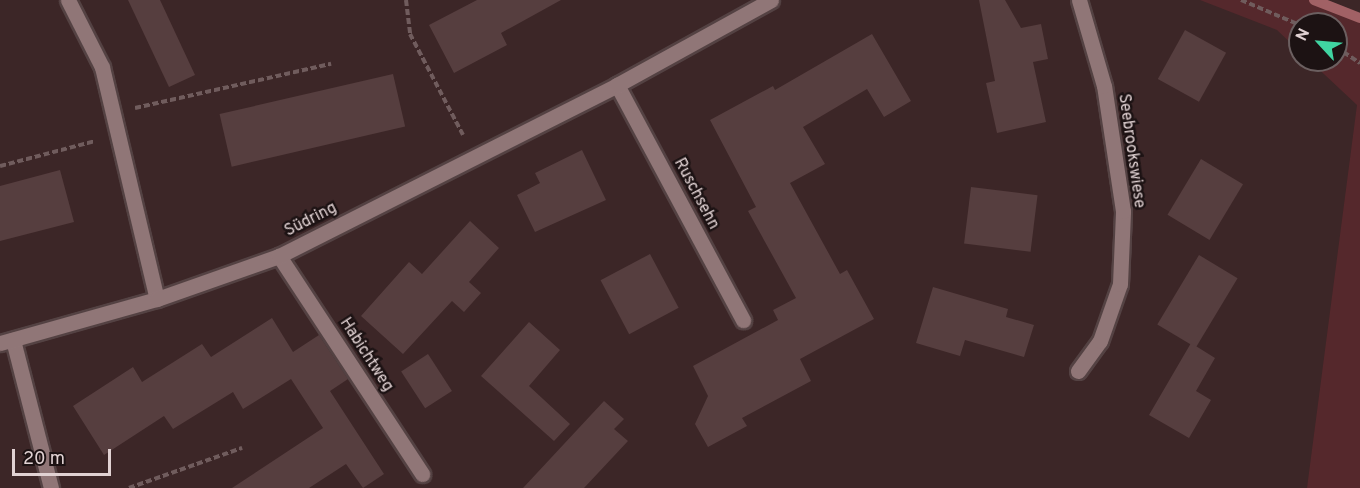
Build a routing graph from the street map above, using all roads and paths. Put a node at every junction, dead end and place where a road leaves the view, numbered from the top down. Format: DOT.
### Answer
graph roads {
  1 [pos="68,0"];
  2 [pos="406,0"];
  3 [pos="771,0"];
  4 [pos="1079,0"];
  5 [pos="1241,0"];
  6 [pos="1288,20"];
  7 [pos="331,64"];
  8 [pos="617,85"];
  9 [pos="114,113"];
  10 [pos="79,145"];
  11 [pos="475,157"];
  12 [pos="0,166"];
  13 [pos="279,256"];
  14 [pos="156,299"];
  15 [pos="743,320"];
  16 [pos="6,342"];
  17 [pos="1078,371"];
  18 [pos="242,448"];
  19 [pos="422,474"];
  20 [pos="51,488"];
  21 [pos="129,488"];
  1 -- 9 [label="street"];
  2 -- 11 [label="path"];
  3 -- 8 [label="street"];
  4 -- 17 [label="street, Seebrookswiese"];
  5 -- 6 [label="path"];
  7 -- 9 [label="path"];
  8 -- 11 [label="street"];
  8 -- 15 [label="street, Ruschsehn"];
  9 -- 14 [label="street"];
  10 -- 12 [label="path"];
  11 -- 13 [label="street, Südring"];
  13 -- 14 [label="street, Südring"];
  13 -- 19 [label="street, Habichtweg"];
  14 -- 16 [label="street, Südring"];
  16 -- 20 [label="street"];
  18 -- 21 [label="path"];
}
